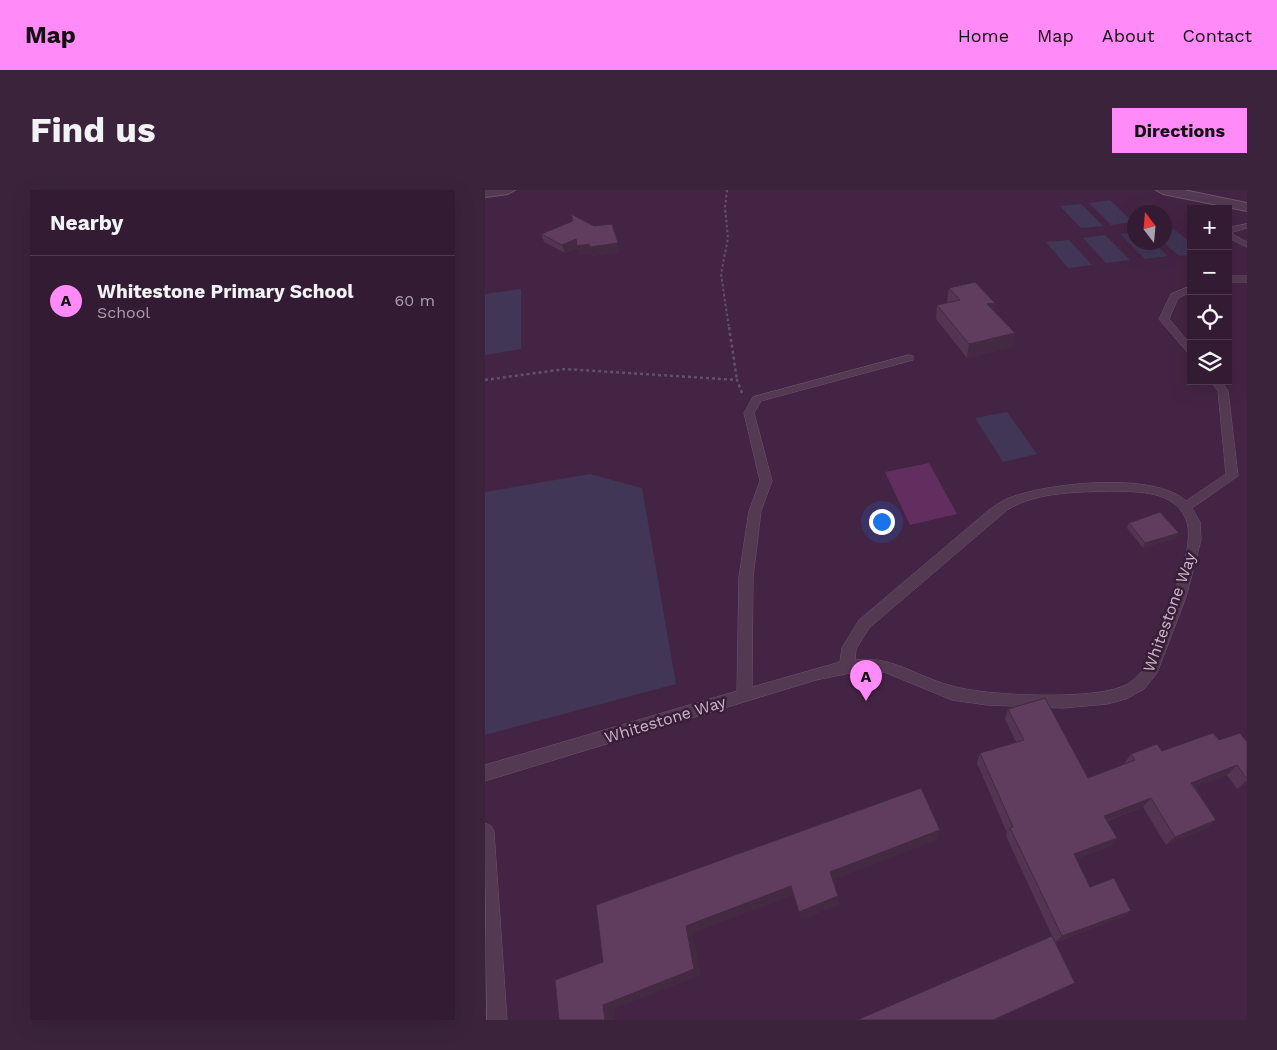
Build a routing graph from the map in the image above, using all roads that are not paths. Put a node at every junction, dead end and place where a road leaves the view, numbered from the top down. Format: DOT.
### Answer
graph roads {
  1 [pos="508,190"];
  2 [pos="1163,190"];
  3 [pos="485,193"];
  4 [pos="1247,207"];
  5 [pos="1247,226"];
  6 [pos="1232,230"];
  7 [pos="1232,236"];
  8 [pos="1247,245"];
  9 [pos="1232,279"];
  10 [pos="1247,279"];
  11 [pos="1187,291"];
  12 [pos="1187,346"];
  13 [pos="909,358"];
  14 [pos="1218,385"];
  15 [pos="1185,506"];
  16 [pos="846,668"];
  17 [pos="745,695"];
  18 [pos="485,773"];
  19 [pos="485,832"];
  20 [pos="497,1020"];
  1 -- 3 [label="street"];
  2 -- 4 [label="street"];
  5 -- 6 [label="lane"];
  7 -- 8 [label="lane"];
  9 -- 10 [label="lane"];
  11 -- 12 [label="lane"];
  13 -- 17 [label="lane"];
  14 -- 15 [label="lane"];
  15 -- 16 [label="lane"];
  15 -- 16 [label="lane, Whitestone Way"];
  16 -- 17 [label="lane, Whitestone Way"];
  17 -- 18 [label="lane, Whitestone Way"];
  19 -- 20 [label="lane"];
}
